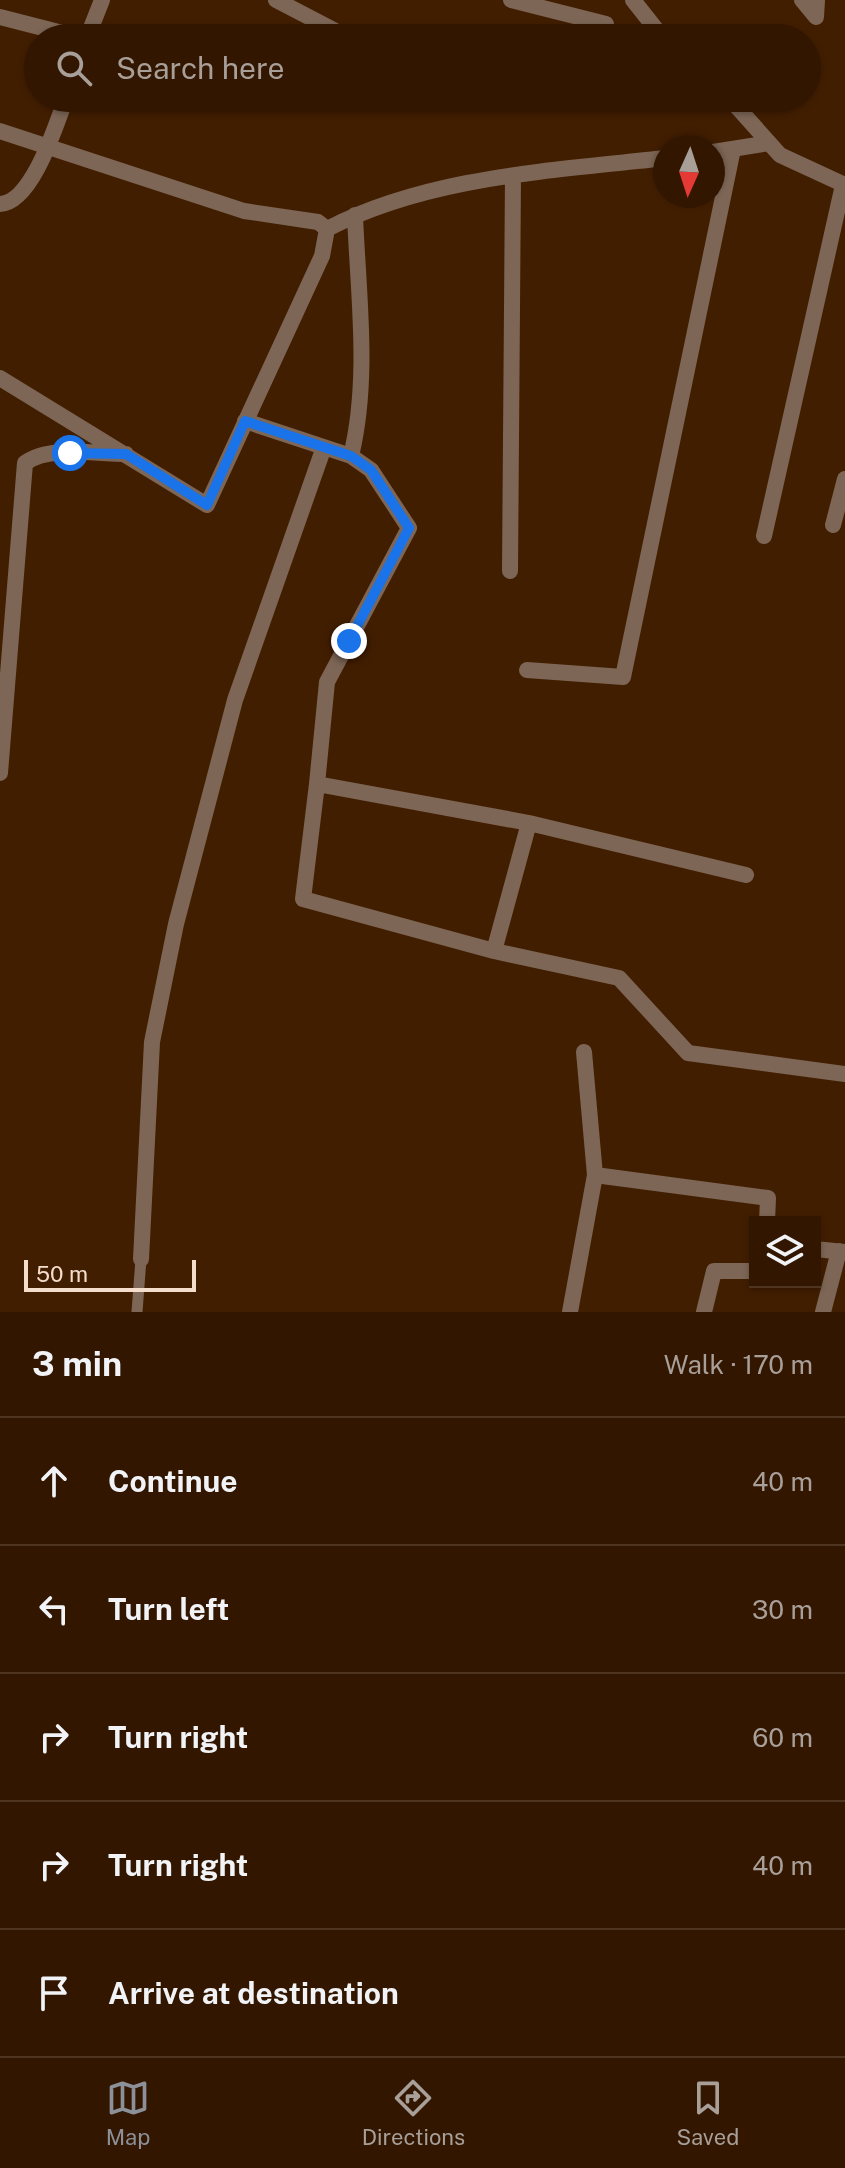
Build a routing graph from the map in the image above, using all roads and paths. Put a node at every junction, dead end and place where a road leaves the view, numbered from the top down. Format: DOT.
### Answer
graph roads {
  1 [pos="102,0"];
  2 [pos="276,0"];
  3 [pos="511,0"];
  4 [pos="633,0"];
  5 [pos="802,0"];
  6 [pos="817,0"];
  7 [pos="0,17"];
  8 [pos="28,24"];
  9 [pos="91,24"];
  10 [pos="322,24"];
  11 [pos="606,24"];
  12 [pos="652,24"];
  13 [pos="61,112"];
  14 [pos="741,112"];
  15 [pos="0,131"];
  16 [pos="769,143"];
  17 [pos="48,148"];
  18 [pos="733,149"];
  19 [pos="725,150"];
  20 [pos="653,159"];
  21 [pos="513,176"];
  22 [pos="844,185"];
  23 [pos="0,204"];
  24 [pos="355,215"];
  25 [pos="327,229"];
  26 [pos="0,378"];
  27 [pos="245,421"];
  28 [pos="324,447"];
  29 [pos="126,454"];
  30 [pos="351,456"];
  31 [pos="845,479"];
  32 [pos="833,525"];
  33 [pos="764,536"];
  34 [pos="510,571"];
  35 [pos="527,670"];
  36 [pos="0,773"];
  37 [pos="317,784"];
  38 [pos="529,823"];
  39 [pos="746,875"];
  40 [pos="494,951"];
  41 [pos="584,1052"];
  42 [pos="845,1074"];
  43 [pos="595,1175"];
  44 [pos="767,1216"];
  45 [pos="821,1249"];
  46 [pos="842,1251"];
  47 [pos="141,1259"];
  48 [pos="749,1271"];
  49 [pos="137,1312"];
  50 [pos="570,1312"];
  51 [pos="704,1312"];
  52 [pos="823,1312"];
  1 -- 9 [label="street"];
  2 -- 10 [label="street"];
  3 -- 11 [label="street"];
  4 -- 12 [label="street"];
  5 -- 6 [label="street"];
  7 -- 8 [label="street"];
  13 -- 17 [label="street"];
  14 -- 16 [label="street"];
  15 -- 17 [label="street"];
  16 -- 18 [label="street"];
  16 -- 22 [label="street"];
  17 -- 23 [label="street"];
  17 -- 25 [label="street"];
  18 -- 19 [label="street"];
  18 -- 35 [label="street"];
  20 -- 21 [label="street"];
  21 -- 24 [label="street"];
  21 -- 34 [label="street"];
  22 -- 33 [label="street"];
  24 -- 25 [label="street"];
  24 -- 30 [label="street"];
  25 -- 27 [label="street"];
  26 -- 29 [label="street"];
  27 -- 28 [label="street"];
  27 -- 29 [label="street"];
  28 -- 30 [label="street"];
  28 -- 47 [label="street"];
  29 -- 36 [label="street"];
  30 -- 37 [label="street"];
  31 -- 32 [label="street"];
  37 -- 38 [label="street"];
  37 -- 40 [label="street"];
  38 -- 39 [label="street"];
  38 -- 40 [label="street"];
  40 -- 42 [label="street"];
  41 -- 43 [label="street"];
  43 -- 44 [label="street"];
  43 -- 50 [label="street"];
  45 -- 46 [label="street"];
  46 -- 52 [label="street"];
  47 -- 49 [label="lane"];
  48 -- 51 [label="street"];
}
